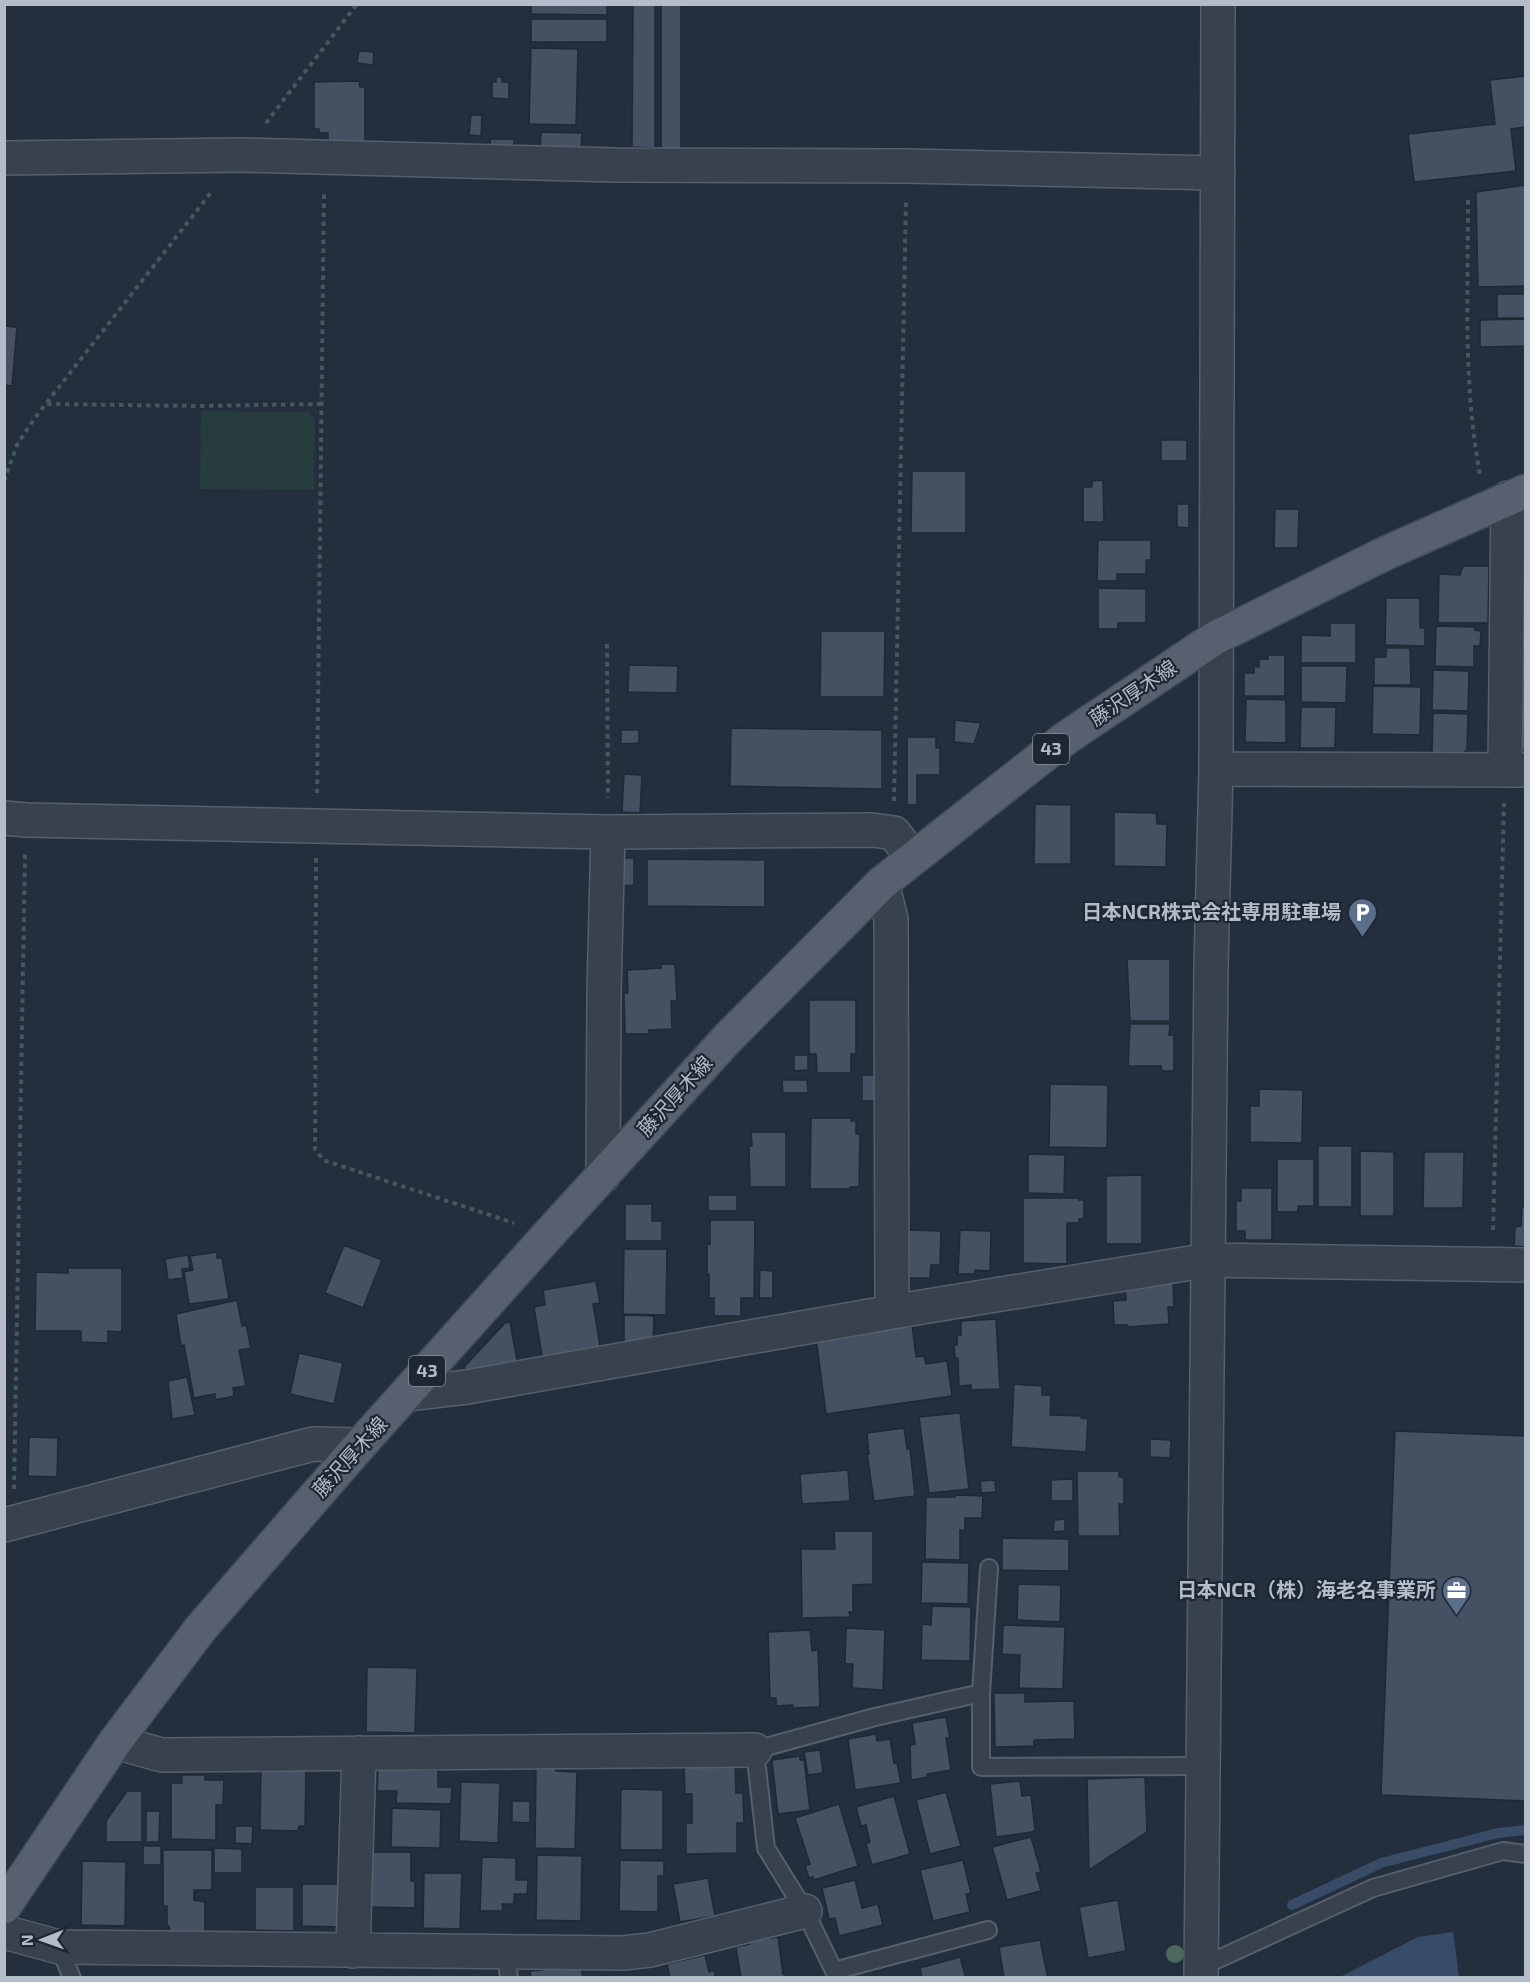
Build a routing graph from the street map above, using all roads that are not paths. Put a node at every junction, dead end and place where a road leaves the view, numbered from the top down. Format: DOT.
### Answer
graph roads {
  1 [pos="1218,4"];
  2 [pos="4,158"];
  3 [pos="1218,173"];
  4 [pos="1506,499"];
  5 [pos="1215,638"];
  6 [pos="1216,768"];
  7 [pos="1515,770"];
  8 [pos="15,819"];
  9 [pos="608,832"];
  10 [pos="903,846"];
  11 [pos="882,883"];
  12 [pos="603,1176"];
  13 [pos="1209,1260"];
  14 [pos="1526,1265"];
  15 [pos="892,1312"];
  16 [pos="407,1394"];
  17 [pos="360,1445"];
  18 [pos="9,1524"];
  19 [pos="989,1568"];
  20 [pos="981,1693"];
  21 [pos="115,1742"];
  22 [pos="756,1750"];
  23 [pos="359,1753"];
  24 [pos="1204,1766"];
  25 [pos="1526,1854"];
  26 [pos="4,1907"];
  27 [pos="805,1911"];
  28 [pos="988,1930"];
  29 [pos="4,1932"];
  30 [pos="59,1947"];
  31 [pos="353,1951"];
  32 [pos="508,1965"];
  33 [pos="1201,1972"];
  34 [pos="72,1977"];
  1 -- 3 [label="street"];
  2 -- 3 [label="street"];
  3 -- 5 [label="street"];
  4 -- 5 [label="main road, 藤沢厚木線 / 43"];
  4 -- 7 [label="street"];
  5 -- 6 [label="street"];
  5 -- 10 [label="main road, 藤沢厚木線 / 43"];
  6 -- 7 [label="street"];
  6 -- 13 [label="street"];
  8 -- 9 [label="street"];
  9 -- 10 [label="street"];
  9 -- 12 [label="street"];
  10 -- 11 [label="main road, 藤沢厚木線 / 43"];
  11 -- 12 [label="main road, 藤沢厚木線 / 43"];
  11 -- 15 [label="street"];
  12 -- 16 [label="main road, 藤沢厚木線 / 43"];
  13 -- 14 [label="street"];
  13 -- 15 [label="street"];
  13 -- 24 [label="street"];
  15 -- 16 [label="street"];
  16 -- 17 [label="main road, 藤沢厚木線 / 43"];
  17 -- 18 [label="street"];
  17 -- 21 [label="main road, 藤沢厚木線 / 43"];
  19 -- 20 [label="lane"];
  20 -- 22 [label="lane"];
  20 -- 24 [label="lane"];
  21 -- 23 [label="street"];
  21 -- 26 [label="main road, 藤沢厚木線 / 43"];
  22 -- 23 [label="street"];
  22 -- 27 [label="lane"];
  23 -- 31 [label="street"];
  24 -- 33 [label="street"];
  25 -- 33 [label="lane"];
  27 -- 28 [label="lane"];
  27 -- 32 [label="street"];
  29 -- 30 [label="street"];
  30 -- 31 [label="street"];
  30 -- 34 [label="lane"];
  31 -- 32 [label="street"];
}
